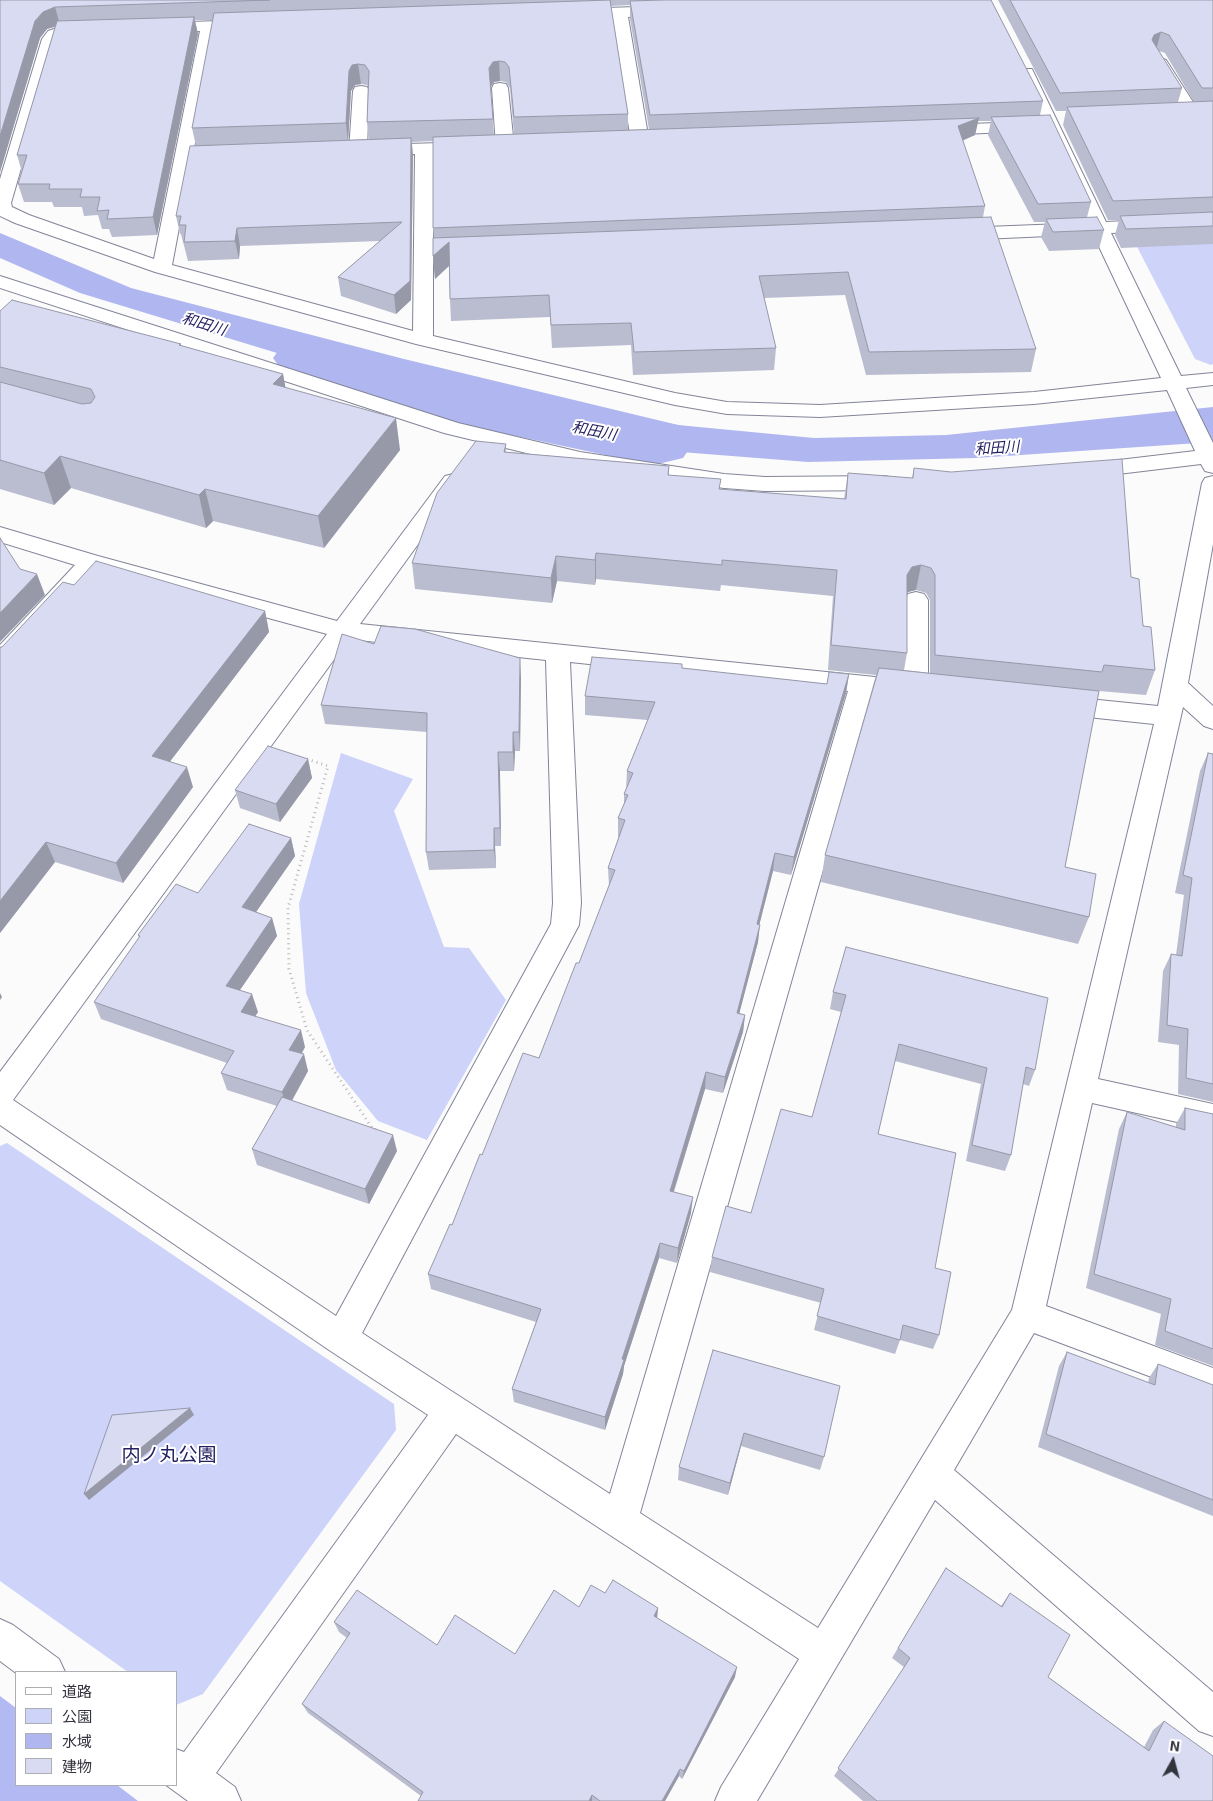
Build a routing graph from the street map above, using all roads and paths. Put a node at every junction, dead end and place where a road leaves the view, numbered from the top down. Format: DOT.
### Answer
graph roads {
  1 [pos="679,11"];
  2 [pos="619,13"];
  3 [pos="560,15"];
  4 [pos="267,25"];
  5 [pos="209,27"];
  6 [pos="142,29"];
  7 [pos="104,30"];
  8 [pos="1157,57"];
  9 [pos="1019,59"];
  10 [pos="500,88"];
  11 [pos="361,91"];
  12 [pos="1172,114"];
  13 [pos="1056,121"];
  14 [pos="925,131"];
  15 [pos="659,140"];
  16 [pos="640,141"];
  17 [pos="620,142"];
  18 [pos="524,145"];
  19 [pos="505,146"];
  20 [pos="424,149"];
  21 [pos="358,151"];
  22 [pos="339,152"];
  23 [pos="203,156"];
  24 [pos="184,157"];
  25 [pos="1213,223"];
  26 [pos="1099,228"];
  27 [pos="940,234"];
  28 [pos="483,251"];
  29 [pos="424,254"];
  30 [pos="162,268"];
  31 [pos="0,282"];
  32 [pos="423,340"];
  33 [pos="1213,379"];
  34 [pos="1176,387"];
  35 [pos="486,437"];
  36 [pos="1211,468"];
  37 [pos="1063,473"];
  38 [pos="900,482"];
  39 [pos="0,534"];
  40 [pos="91,562"];
  41 [pos="916,600"];
  42 [pos="342,630"];
  43 [pos="558,652"];
  44 [pos="0,660"];
  45 [pos="863,684"];
  46 [pos="1175,686"];
  47 [pos="1042,703"];
  48 [pos="1167,716"];
  49 [pos="1213,720"];
  50 [pos="258,744"];
  51 [pos="1081,1088"];
  52 [pos="0,1096"];
  53 [pos="0,1108"];
  54 [pos="1213,1117"];
  55 [pos="439,1157"];
  56 [pos="1027,1315"];
  57 [pos="341,1339"];
  58 [pos="1213,1384"];
  59 [pos="452,1412"];
  60 [pos="932,1474"];
  61 [pos="620,1521"];
  62 [pos="0,1638"];
  63 [pos="823,1653"];
  64 [pos="45,1671"];
  65 [pos="1213,1717"];
  66 [pos="182,1773"];
  67 [pos="744,1797"];
  68 [pos="221,1801"];
  1 -- 2 [label="street"];
  2 -- 3 [label="street"];
  2 -- 16 [label="street"];
  4 -- 5 [label="street"];
  5 -- 6 [label="street"];
  5 -- 24 [label="street"];
  7 -- 30 [label="street"];
  8 -- 12 [label="street"];
  9 -- 13 [label="street"];
  10 -- 19 [label="street"];
  11 -- 21 [label="street"];
  13 -- 14 [label="street"];
  13 -- 26 [label="street"];
  15 -- 16 [label="street"];
  16 -- 17 [label="street"];
  18 -- 19 [label="street"];
  19 -- 20 [label="street"];
  20 -- 21 [label="street"];
  20 -- 29 [label="street"];
  21 -- 22 [label="street"];
  23 -- 24 [label="street"];
  24 -- 30 [label="street"];
  25 -- 26 [label="street"];
  26 -- 27 [label="street"];
  26 -- 34 [label="street"];
  28 -- 29 [label="street"];
  29 -- 32 [label="street"];
  30 -- 32 [label="street"];
  31 -- 35 [label="street"];
  32 -- 34 [label="street"];
  33 -- 34 [label="street"];
  34 -- 36 [label="street"];
  35 -- 38 [label="street"];
  35 -- 42 [label="street"];
  36 -- 37 [label="street"];
  36 -- 46 [label="street"];
  39 -- 40 [label="street"];
  40 -- 42 [label="street"];
  40 -- 44 [label="street"];
  41 -- 45 [label="street"];
  42 -- 43 [label="street"];
  42 -- 50 [label="street"];
  43 -- 45 [label="street"];
  43 -- 55 [label="street"];
  45 -- 61 [label="street"];
  46 -- 48 [label="street"];
  46 -- 49 [label="street"];
  47 -- 48 [label="street"];
  48 -- 51 [label="street"];
  50 -- 52 [label="street"];
  50 -- 55 [label="path"];
  51 -- 54 [label="street"];
  51 -- 56 [label="street"];
  53 -- 57 [label="street"];
  55 -- 57 [label="street"];
  56 -- 58 [label="street"];
  56 -- 60 [label="street"];
  57 -- 59 [label="street"];
  59 -- 61 [label="street"];
  59 -- 66 [label="street"];
  60 -- 63 [label="street"];
  60 -- 65 [label="street"];
  61 -- 63 [label="street"];
  62 -- 64 [label="street"];
  63 -- 67 [label="street"];
  66 -- 68 [label="street"];
}
